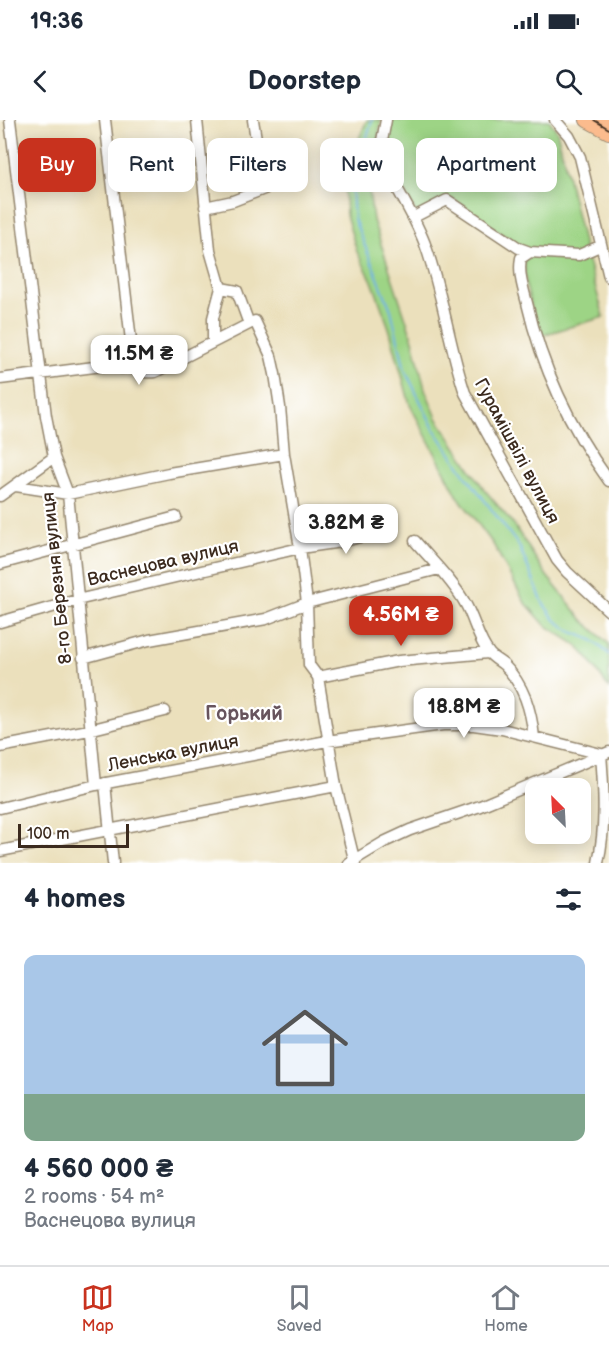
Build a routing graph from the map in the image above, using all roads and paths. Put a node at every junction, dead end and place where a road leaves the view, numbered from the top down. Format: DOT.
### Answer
graph roads {
  1 [pos="10,120"];
  2 [pos="105,120"];
  3 [pos="197,120"];
  4 [pos="253,120"];
  5 [pos="386,120"];
  6 [pos="555,120"];
  7 [pos="587,120"];
  8 [pos="609,132"];
  9 [pos="206,207"];
  10 [pos="414,217"];
  11 [pos="600,246"];
  12 [pos="530,252"];
  13 [pos="609,277"];
  14 [pos="221,288"];
  15 [pos="249,324"];
  16 [pos="213,341"];
  17 [pos="134,366"];
  18 [pos="41,374"];
  19 [pos="0,379"];
  20 [pos="284,454"];
  21 [pos="54,457"];
  22 [pos="609,481"];
  23 [pos="16,486"];
  24 [pos="68,494"];
  25 [pos="0,496"];
  26 [pos="176,517"];
  27 [pos="386,530"];
  28 [pos="415,541"];
  29 [pos="72,544"];
  30 [pos="300,548"];
  31 [pos="0,564"];
  32 [pos="439,569"];
  33 [pos="77,600"];
  34 [pos="307,603"];
  35 [pos="609,611"];
  36 [pos="0,622"];
  37 [pos="488,652"];
  38 [pos="83,658"];
  39 [pos="318,677"];
  40 [pos="165,711"];
  41 [pos="89,730"];
  42 [pos="534,736"];
  43 [pos="327,741"];
  44 [pos="0,747"];
  45 [pos="605,753"];
  46 [pos="100,784"];
  47 [pos="336,786"];
  48 [pos="0,808"];
  49 [pos="110,831"];
  50 [pos="0,851"];
  51 [pos="353,862"];
  52 [pos="114,863"];
  53 [pos="598,863"];
  1 -- 18 [label="street, 8-го Березня вулиця"];
  2 -- 17 [label="street"];
  3 -- 9 [label="street"];
  4 -- 9 [label="street"];
  5 -- 10 [label="street, Гурамішвілі вулиця"];
  6 -- 11 [label="street"];
  7 -- 8 [label="main road"];
  9 -- 14 [label="street"];
  10 -- 12 [label="street"];
  10 -- 35 [label="street, Гурамішвілі вулиця"];
  11 -- 12 [label="street"];
  11 -- 13 [label="street"];
  12 -- 22 [label="street"];
  14 -- 15 [label="street"];
  14 -- 16 [label="street"];
  15 -- 16 [label="street"];
  15 -- 20 [label="street"];
  16 -- 17 [label="street"];
  17 -- 18 [label="street"];
  18 -- 19 [label="street"];
  18 -- 21 [label="street, 8-го Березня вулиця"];
  20 -- 24 [label="street"];
  20 -- 30 [label="street"];
  21 -- 23 [label="street"];
  21 -- 24 [label="street, 8-го Березня вулиця"];
  23 -- 24 [label="street"];
  23 -- 25 [label="street"];
  24 -- 29 [label="street, 8-го Березня вулиця"];
  26 -- 29 [label="street"];
  27 -- 30 [label="street, Васнецова вулиця"];
  28 -- 32 [label="street"];
  29 -- 31 [label="street"];
  29 -- 33 [label="street, 8-го Березня вулиця"];
  30 -- 33 [label="street, Васнецова вулиця"];
  30 -- 34 [label="street"];
  32 -- 34 [label="street"];
  32 -- 37 [label="street"];
  33 -- 36 [label="street, Васнецова вулиця"];
  33 -- 38 [label="street, 8-го Березня вулиця"];
  34 -- 38 [label="street"];
  34 -- 39 [label="street"];
  37 -- 39 [label="street"];
  37 -- 42 [label="street"];
  38 -- 41 [label="street, 8-го Березня вулиця"];
  39 -- 43 [label="street"];
  40 -- 41 [label="street"];
  41 -- 44 [label="street"];
  41 -- 46 [label="street, 8-го Березня вулиця"];
  42 -- 43 [label="street, Ленська вулиця"];
  42 -- 45 [label="street, Ленська вулиця"];
  43 -- 46 [label="street, Ленська вулиця"];
  43 -- 47 [label="street"];
  45 -- 51 [label="street"];
  45 -- 53 [label="street"];
  46 -- 48 [label="street, Ленська вулиця"];
  46 -- 49 [label="street, 8-го Березня вулиця"];
  47 -- 49 [label="street"];
  47 -- 51 [label="street"];
  49 -- 50 [label="street"];
  49 -- 52 [label="street, 8-го Березня вулиця"];
}
